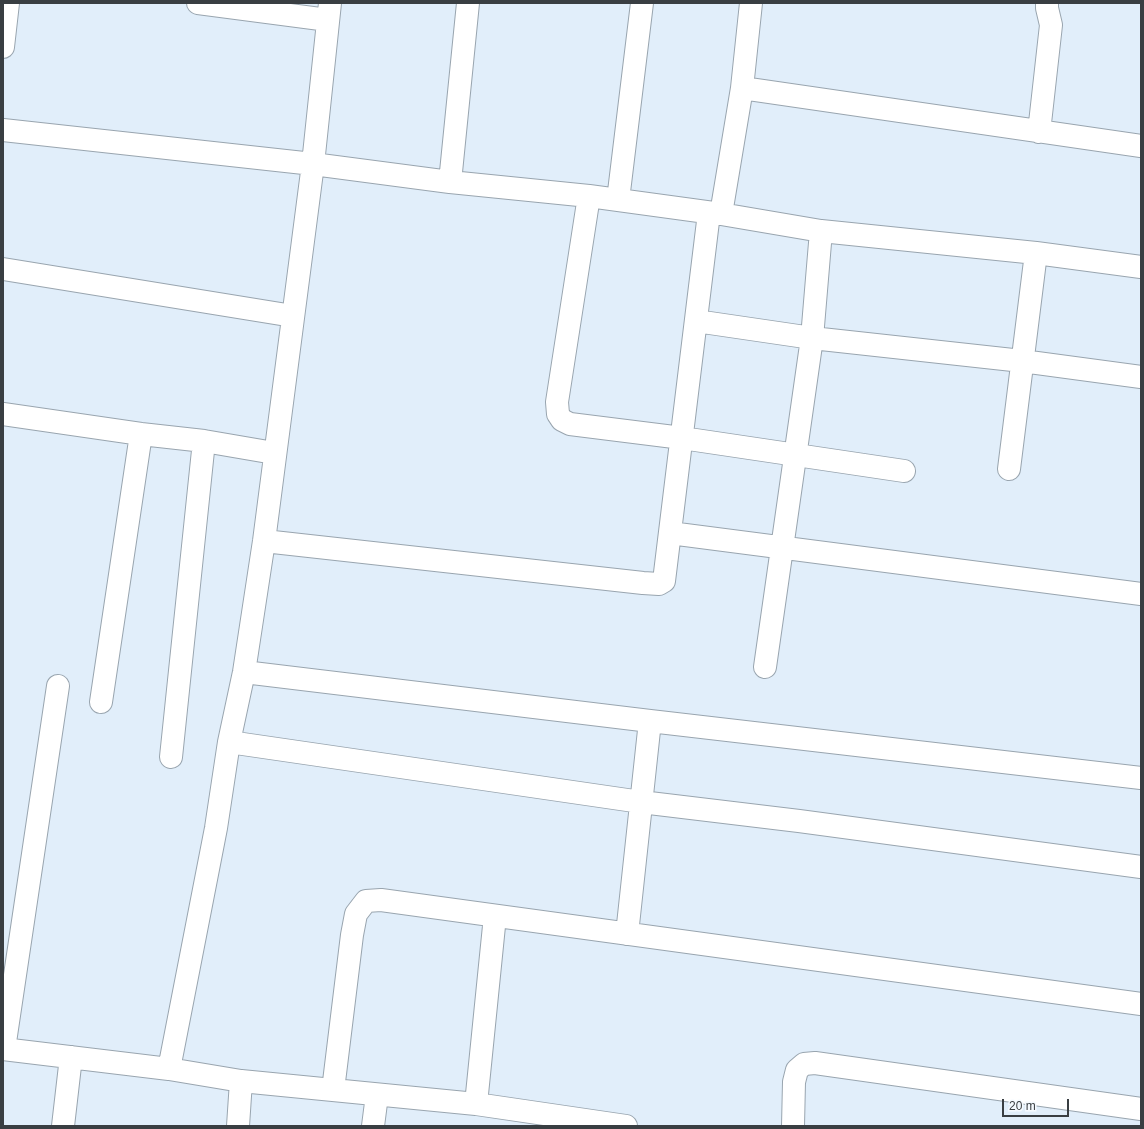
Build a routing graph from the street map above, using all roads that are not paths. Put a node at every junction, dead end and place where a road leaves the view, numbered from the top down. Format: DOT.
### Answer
graph roads {
  1 [pos="8,3"];
  2 [pos="198,3"];
  3 [pos="468,3"];
  4 [pos="642,3"];
  5 [pos="751,3"];
  6 [pos="1047,3"];
  7 [pos="329,11"];
  8 [pos="3,46"];
  9 [pos="742,88"];
  10 [pos="3,130"];
  11 [pos="1039,132"];
  12 [pos="1141,146"];
  13 [pos="313,164"];
  14 [pos="450,182"];
  15 [pos="589,196"];
  16 [pos="618,200"];
  17 [pos="715,213"];
  18 [pos="821,230"];
  19 [pos="1036,253"];
  20 [pos="1141,267"];
  21 [pos="3,269"];
  22 [pos="292,316"];
  23 [pos="696,321"];
  24 [pos="812,338"];
  25 [pos="1022,361"];
  26 [pos="1141,377"];
  27 [pos="3,414"];
  28 [pos="141,434"];
  29 [pos="682,438"];
  30 [pos="204,441"];
  31 [pos="274,453"];
  32 [pos="796,456"];
  33 [pos="1009,469"];
  34 [pos="904,471"];
  35 [pos="670,533"];
  36 [pos="264,541"];
  37 [pos="781,547"];
  38 [pos="1141,594"];
  39 [pos="765,667"];
  40 [pos="244,672"];
  41 [pos="58,686"];
  42 [pos="101,702"];
  43 [pos="650,721"];
  44 [pos="229,742"];
  45 [pos="171,757"];
  46 [pos="1141,778"];
  47 [pos="641,802"];
  48 [pos="1141,867"];
  49 [pos="495,916"];
  50 [pos="627,934"];
  51 [pos="1141,1004"];
  52 [pos="3,1049"];
  53 [pos="72,1057"];
  54 [pos="168,1069"];
  55 [pos="241,1081"];
  56 [pos="333,1090"];
  57 [pos="377,1095"];
  58 [pos="476,1104"];
  59 [pos="1141,1109"];
  60 [pos="524,1119"];
  61 [pos="63,1126"];
  62 [pos="238,1126"];
  63 [pos="373,1126"];
  64 [pos="626,1126"];
  65 [pos="792,1126"];
  1 -- 8 [label="street"];
  2 -- 7 [label="street"];
  3 -- 14 [label="street"];
  4 -- 16 [label="street"];
  5 -- 9 [label="street"];
  6 -- 11 [label="street"];
  7 -- 13 [label="street"];
  9 -- 11 [label="street"];
  9 -- 17 [label="street"];
  10 -- 13 [label="street"];
  11 -- 12 [label="street"];
  13 -- 14 [label="street"];
  13 -- 22 [label="street"];
  14 -- 15 [label="street"];
  15 -- 16 [label="street"];
  15 -- 29 [label="street"];
  16 -- 17 [label="street"];
  17 -- 18 [label="street"];
  17 -- 23 [label="street"];
  18 -- 19 [label="street"];
  18 -- 24 [label="street"];
  19 -- 20 [label="street"];
  19 -- 25 [label="street"];
  21 -- 22 [label="street"];
  22 -- 31 [label="street"];
  23 -- 24 [label="street"];
  23 -- 29 [label="street"];
  24 -- 25 [label="street"];
  24 -- 32 [label="street"];
  25 -- 26 [label="street"];
  25 -- 33 [label="street"];
  27 -- 28 [label="street"];
  28 -- 30 [label="street"];
  28 -- 42 [label="street"];
  29 -- 32 [label="street"];
  29 -- 35 [label="street"];
  30 -- 31 [label="street"];
  30 -- 45 [label="street"];
  31 -- 36 [label="street"];
  32 -- 34 [label="street"];
  32 -- 37 [label="street"];
  35 -- 36 [label="street"];
  35 -- 37 [label="street"];
  36 -- 40 [label="street"];
  37 -- 38 [label="street"];
  37 -- 39 [label="street"];
  40 -- 43 [label="street"];
  40 -- 44 [label="street"];
  41 -- 52 [label="street"];
  43 -- 46 [label="street"];
  43 -- 47 [label="street"];
  44 -- 47 [label="street"];
  44 -- 54 [label="street"];
  47 -- 48 [label="street"];
  47 -- 50 [label="street"];
  49 -- 50 [label="street"];
  49 -- 56 [label="street"];
  49 -- 58 [label="street"];
  50 -- 51 [label="street"];
  52 -- 53 [label="street"];
  53 -- 54 [label="street"];
  53 -- 61 [label="street"];
  54 -- 55 [label="street"];
  55 -- 56 [label="street"];
  55 -- 62 [label="street"];
  56 -- 57 [label="street"];
  57 -- 58 [label="street"];
  57 -- 63 [label="street"];
  58 -- 60 [label="street"];
  59 -- 65 [label="street"];
  60 -- 64 [label="street"];
}
